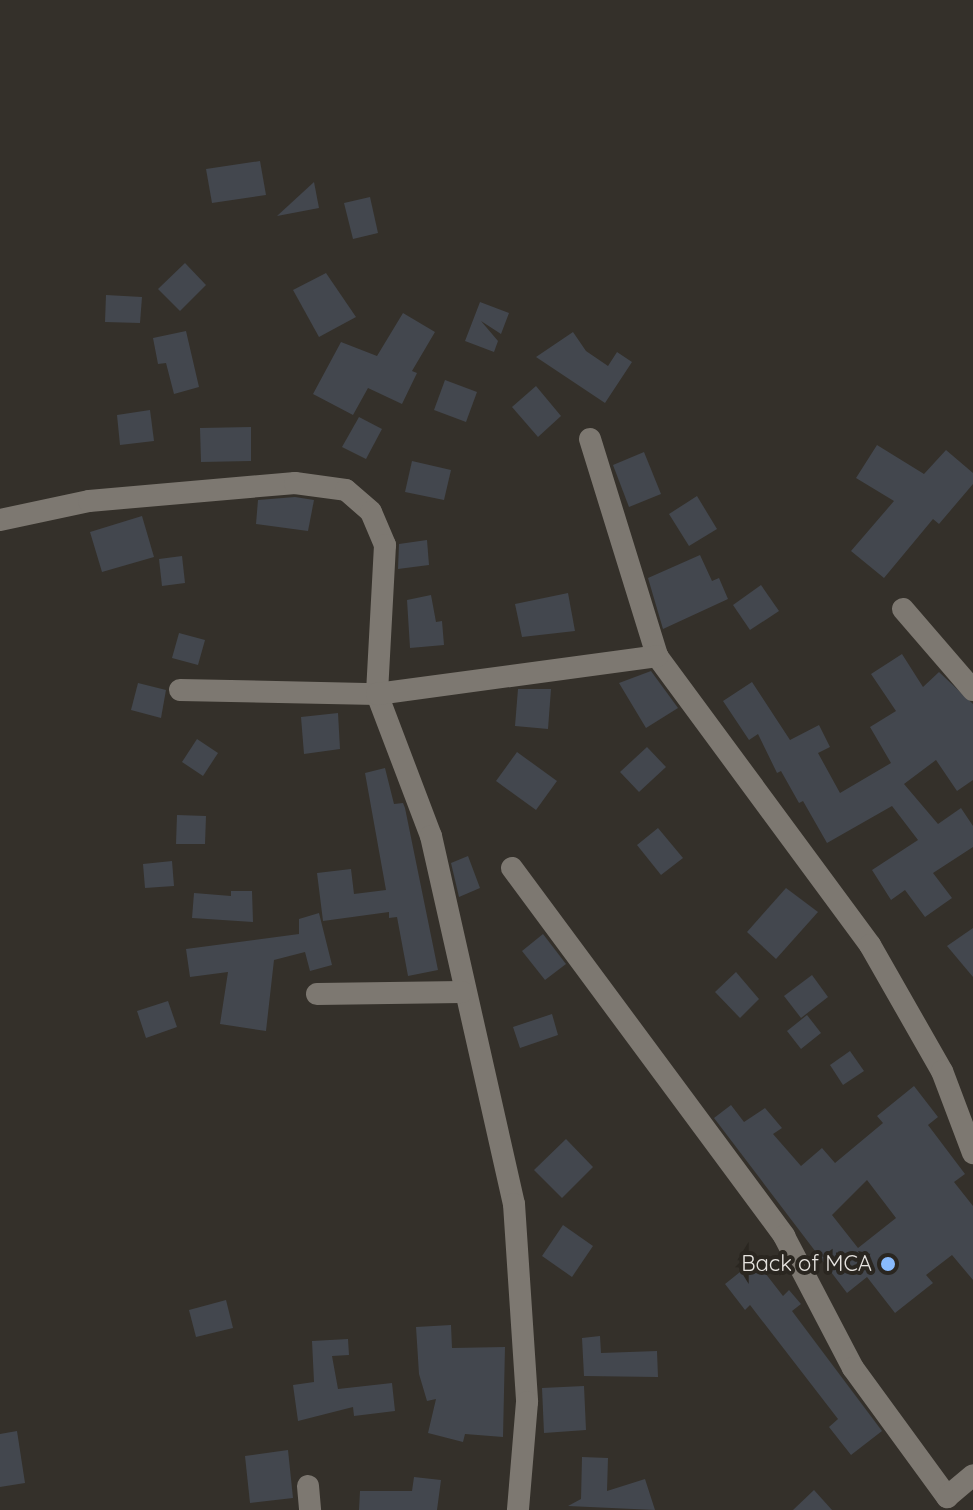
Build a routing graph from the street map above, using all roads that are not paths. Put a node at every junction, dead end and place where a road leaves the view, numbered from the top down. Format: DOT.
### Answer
graph roads {
  1 [pos="590,439"];
  2 [pos="0,520"];
  3 [pos="903,609"];
  4 [pos="657,656"];
  5 [pos="180,690"];
  6 [pos="973,690"];
  7 [pos="377,694"];
  8 [pos="512,868"];
  9 [pos="462,992"];
  10 [pos="317,994"];
  11 [pos="973,1153"];
  12 [pos="973,1475"];
  13 [pos="308,1486"];
  14 [pos="310,1510"];
  15 [pos="518,1510"];
  1 -- 4 [label="street"];
  2 -- 7 [label="street"];
  3 -- 6 [label="street"];
  4 -- 7 [label="street"];
  4 -- 11 [label="street"];
  5 -- 7 [label="street"];
  7 -- 9 [label="street"];
  8 -- 12 [label="street"];
  9 -- 10 [label="street"];
  9 -- 15 [label="street"];
  13 -- 14 [label="street"];
}
